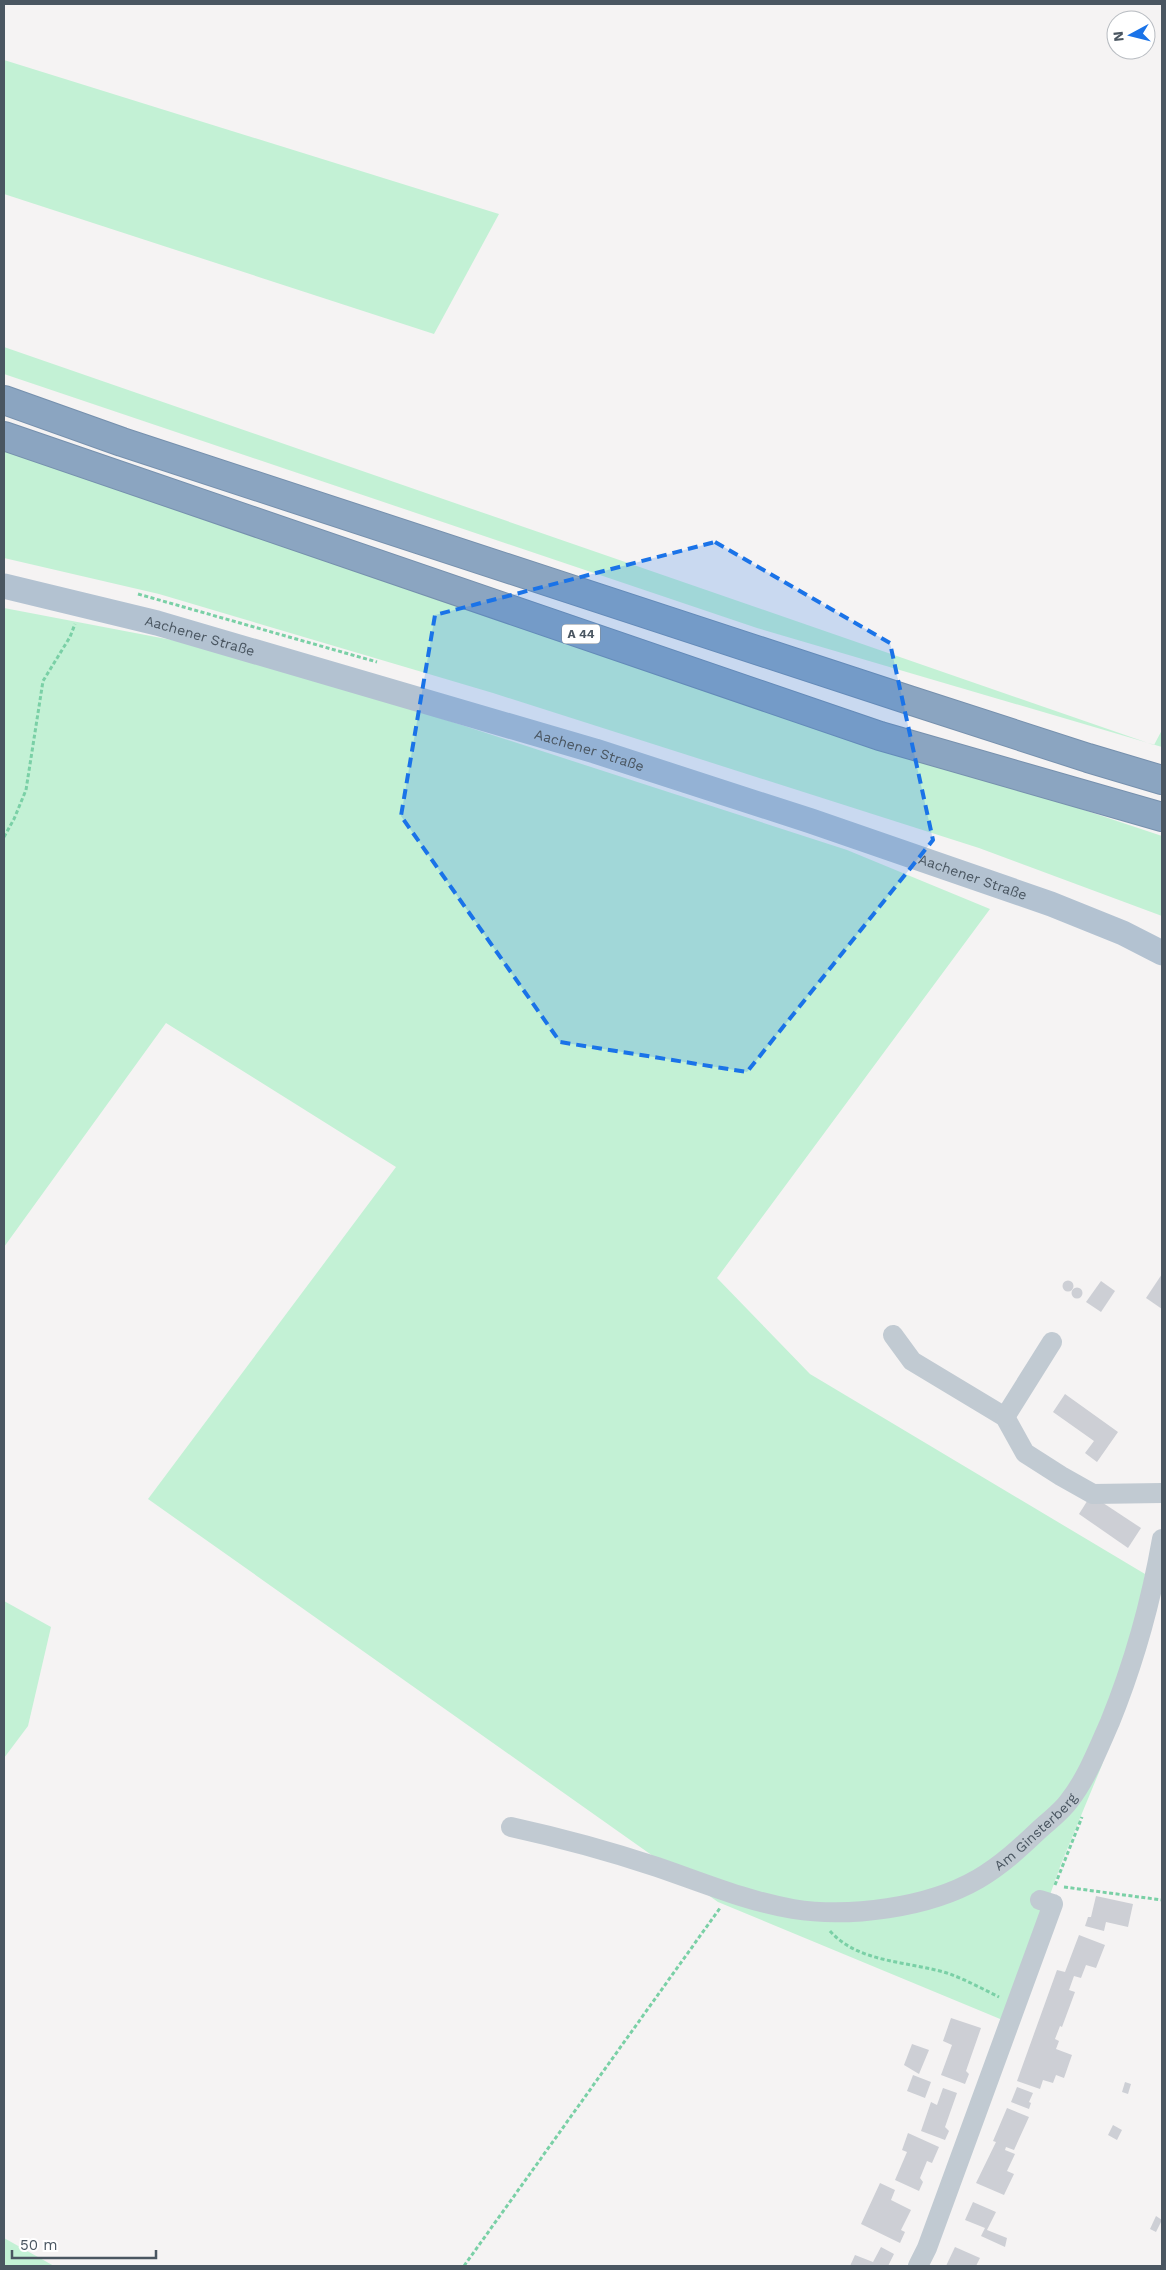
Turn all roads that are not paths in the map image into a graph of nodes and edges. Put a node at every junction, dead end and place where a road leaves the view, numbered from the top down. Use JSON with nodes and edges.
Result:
{"nodes":[{"id":1,"x":4,"y":400,"type":"edge"},
{"id":2,"x":4,"y":436,"type":"edge"},
{"id":3,"x":4,"y":586,"type":"edge"},
{"id":4,"x":1162,"y":780,"type":"edge"},
{"id":5,"x":1162,"y":817,"type":"edge"},
{"id":6,"x":1162,"y":953,"type":"edge"},
{"id":7,"x":893,"y":1335,"type":"dead end"},
{"id":8,"x":1052,"y":1342,"type":"dead end"},
{"id":9,"x":1005,"y":1418,"type":"junction"},
{"id":10,"x":1162,"y":1494,"type":"edge"},
{"id":11,"x":1162,"y":1539,"type":"edge"},
{"id":12,"x":511,"y":1827,"type":"dead end"},
{"id":13,"x":1040,"y":1900,"type":"road end"},
{"id":14,"x":918,"y":2266,"type":"edge"}],
"edges":[{"from":1,"to":4,"type":"highway"},
{"from":2,"to":5,"type":"highway","number":"A 44"},
{"from":3,"to":6,"type":"main road","name":"Aachener Straße"},
{"from":7,"to":9,"type":"street"},
{"from":8,"to":9,"type":"street"},
{"from":9,"to":10,"type":"street"},
{"from":11,"to":12,"type":"street","name":"Am Ginsterberg"},
{"from":13,"to":14,"type":"street"}]}
